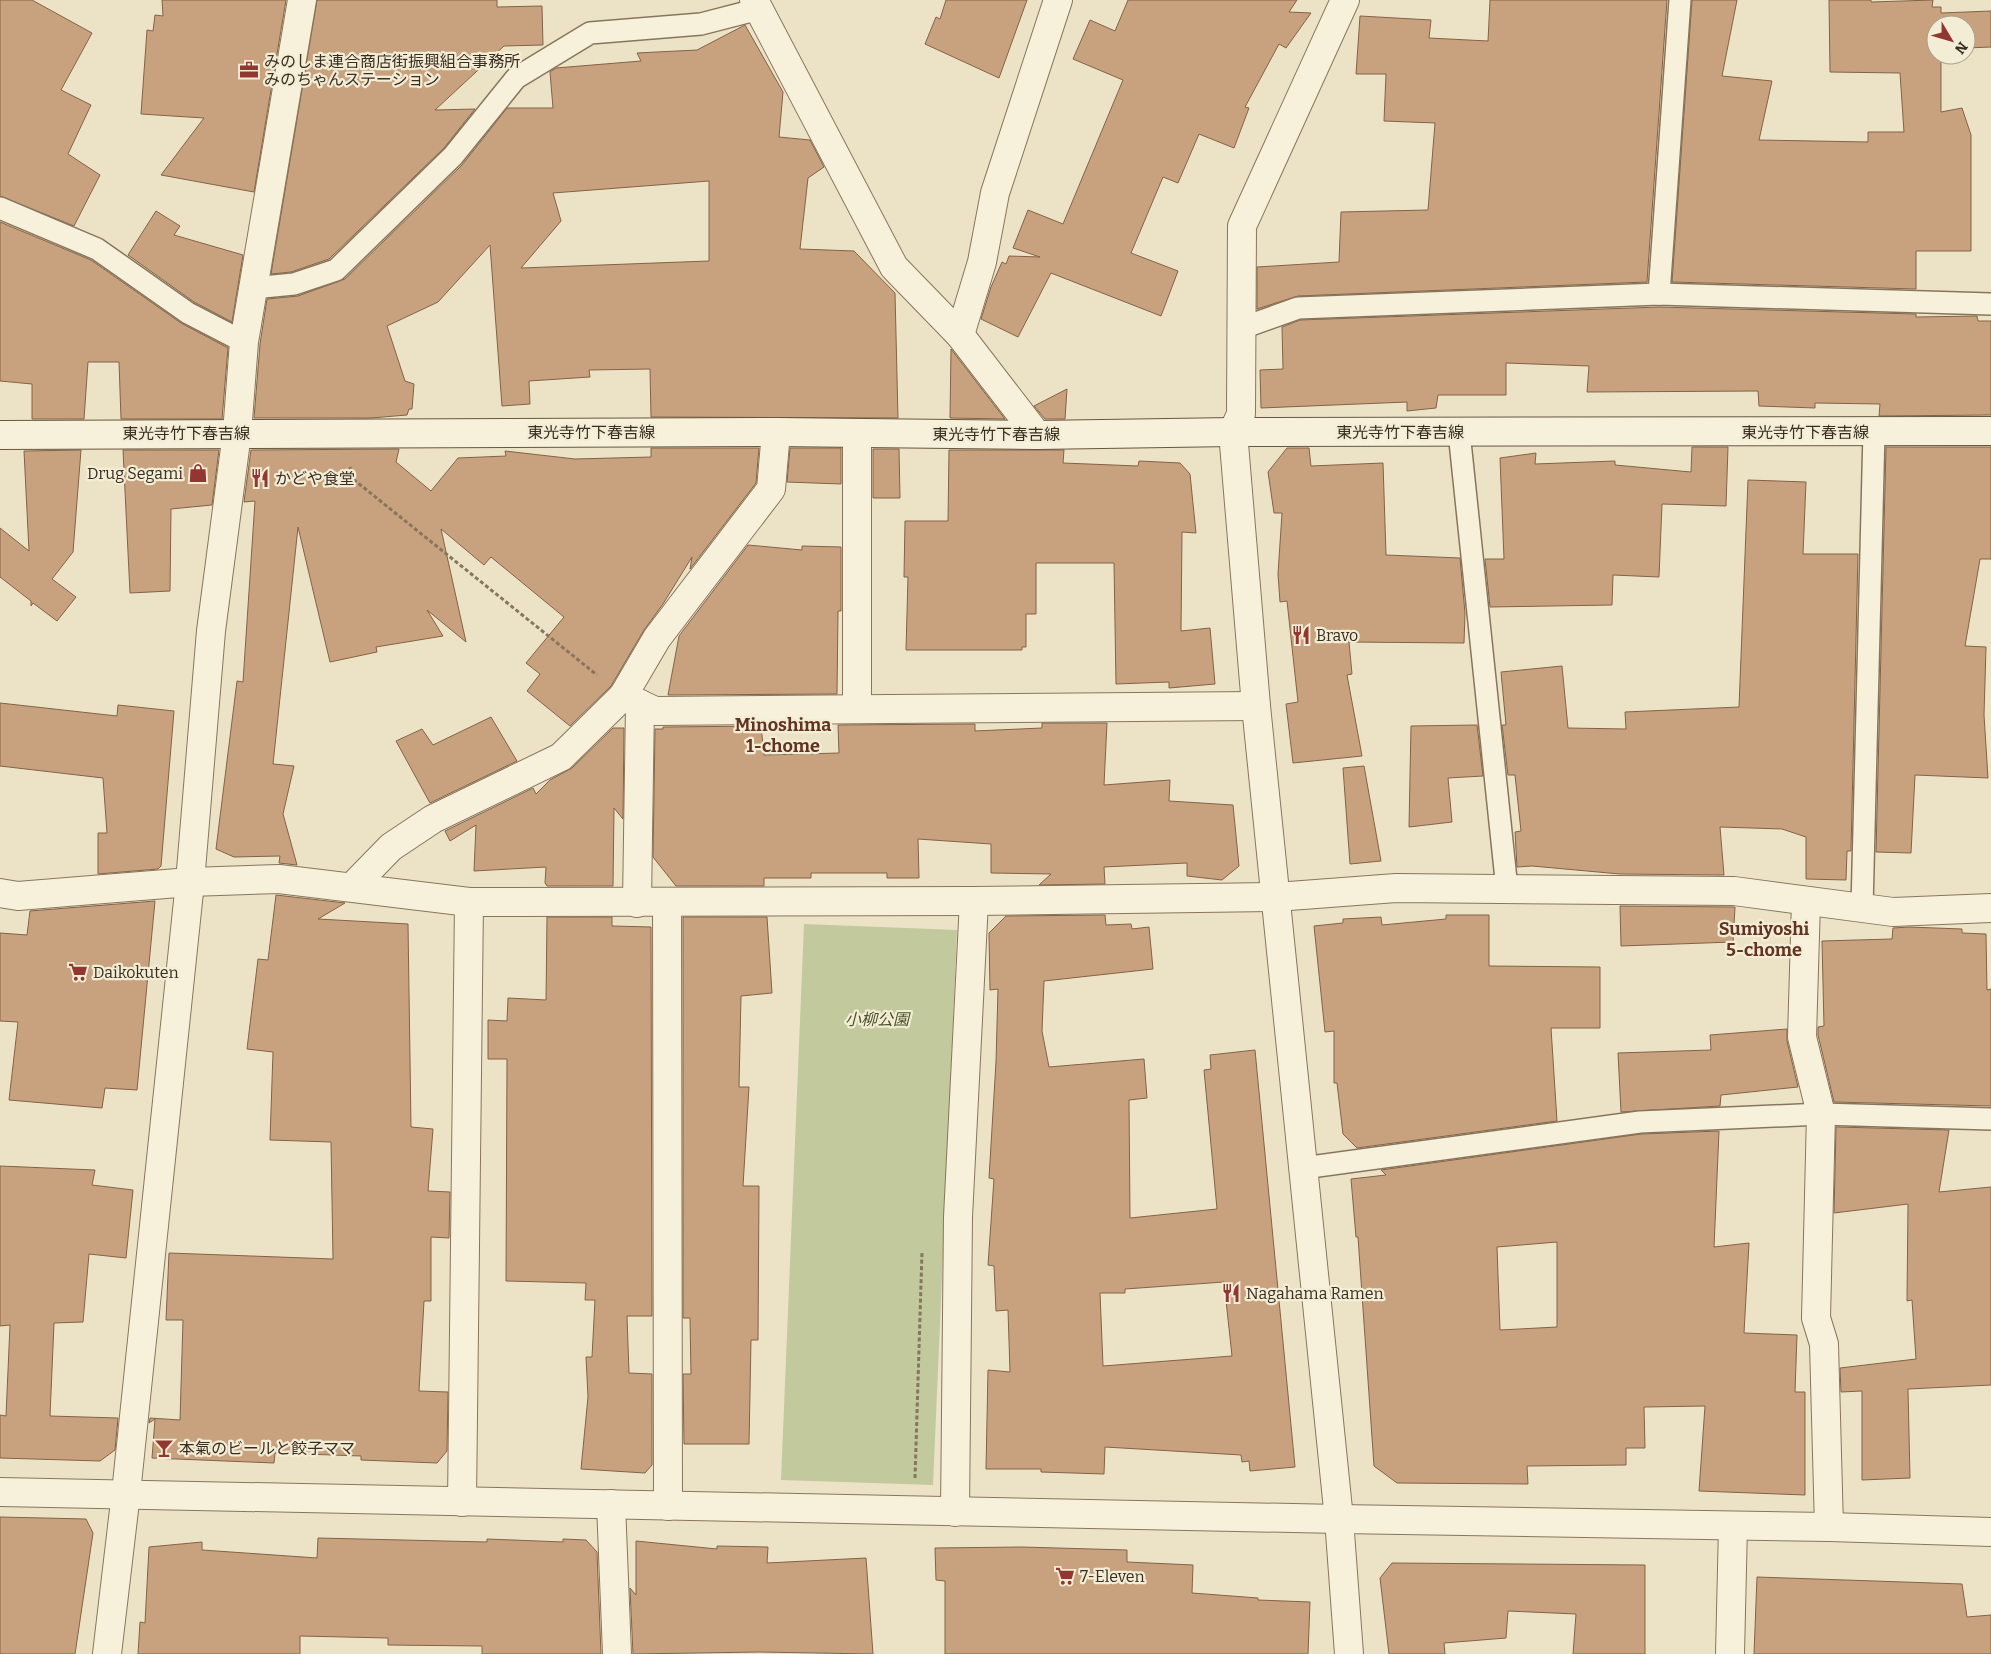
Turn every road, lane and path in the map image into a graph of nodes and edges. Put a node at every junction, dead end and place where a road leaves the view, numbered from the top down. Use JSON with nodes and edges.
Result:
{"nodes":[{"id":1,"x":302,"y":0,"type":"edge"},
{"id":2,"x":1058,"y":0,"type":"edge"},
{"id":3,"x":1345,"y":0,"type":"edge"},
{"id":4,"x":1680,"y":0,"type":"edge"},
{"id":5,"x":762,"y":3,"type":"edge"},
{"id":6,"x":0,"y":208,"type":"edge"},
{"id":7,"x":253,"y":288,"type":"junction"},
{"id":8,"x":1659,"y":294,"type":"junction"},
{"id":9,"x":1991,"y":304,"type":"edge"},
{"id":10,"x":1242,"y":328,"type":"junction"},
{"id":11,"x":960,"y":335,"type":"junction"},
{"id":12,"x":244,"y":342,"type":"junction"},
{"id":13,"x":1991,"y":431,"type":"edge"},
{"id":14,"x":776,"y":432,"type":"junction"},
{"id":15,"x":1233,"y":432,"type":"junction"},
{"id":16,"x":1459,"y":432,"type":"junction"},
{"id":17,"x":1874,"y":432,"type":"junction"},
{"id":18,"x":237,"y":433,"type":"junction"},
{"id":19,"x":342,"y":433,"type":"junction"},
{"id":20,"x":857,"y":433,"type":"junction"},
{"id":21,"x":0,"y":435,"type":"edge"},
{"id":22,"x":1037,"y":435,"type":"junction"},
{"id":23,"x":631,"y":700,"type":"junction"},
{"id":24,"x":1256,"y":706,"type":"junction"},
{"id":25,"x":857,"y":709,"type":"junction"},
{"id":26,"x":190,"y":882,"type":"junction"},
{"id":27,"x":352,"y":887,"type":"junction"},
{"id":28,"x":1507,"y":889,"type":"junction"},
{"id":29,"x":0,"y":893,"type":"edge"},
{"id":30,"x":1276,"y":897,"type":"junction"},
{"id":31,"x":469,"y":902,"type":"junction"},
{"id":32,"x":667,"y":902,"type":"junction"},
{"id":33,"x":974,"y":902,"type":"junction"},
{"id":34,"x":1806,"y":902,"type":"junction"},
{"id":35,"x":636,"y":903,"type":"junction"},
{"id":36,"x":1862,"y":908,"type":"junction"},
{"id":37,"x":1991,"y":908,"type":"edge"},
{"id":38,"x":1821,"y":1114,"type":"junction"},
{"id":39,"x":1991,"y":1119,"type":"edge"},
{"id":40,"x":1303,"y":1168,"type":"junction"},
{"id":41,"x":922,"y":1243,"type":"dead end"},
{"id":42,"x":0,"y":1492,"type":"edge"},
{"id":43,"x":126,"y":1493,"type":"junction"},
{"id":44,"x":462,"y":1502,"type":"junction"},
{"id":45,"x":611,"y":1504,"type":"junction"},
{"id":46,"x":668,"y":1506,"type":"junction"},
{"id":47,"x":912,"y":1511,"type":"junction"},
{"id":48,"x":955,"y":1512,"type":"junction"},
{"id":49,"x":1339,"y":1520,"type":"junction"},
{"id":50,"x":1733,"y":1526,"type":"junction"},
{"id":51,"x":1829,"y":1527,"type":"junction"},
{"id":52,"x":1991,"y":1532,"type":"edge"},
{"id":53,"x":107,"y":1654,"type":"edge"},
{"id":54,"x":617,"y":1654,"type":"edge"},
{"id":55,"x":1349,"y":1654,"type":"edge"},
{"id":56,"x":1730,"y":1654,"type":"edge"}],
"edges":[{"from":1,"to":7,"type":"street"},
{"from":2,"to":11,"type":"street"},
{"from":3,"to":10,"type":"street"},
{"from":4,"to":8,"type":"lane"},
{"from":5,"to":7,"type":"lane"},
{"from":5,"to":11,"type":"street"},
{"from":6,"to":12,"type":"lane"},
{"from":7,"to":12,"type":"street"},
{"from":8,"to":9,"type":"lane"},
{"from":8,"to":10,"type":"lane"},
{"from":10,"to":15,"type":"street"},
{"from":11,"to":22,"type":"street"},
{"from":12,"to":18,"type":"street"},
{"from":13,"to":17,"type":"street","name":"東光寺竹下春吉線"},
{"from":14,"to":19,"type":"street","name":"東光寺竹下春吉線"},
{"from":14,"to":20,"type":"street","name":"東光寺竹下春吉線"},
{"from":14,"to":23,"type":"street"},
{"from":15,"to":16,"type":"street","name":"東光寺竹下春吉線"},
{"from":15,"to":22,"type":"street","name":"東光寺竹下春吉線"},
{"from":15,"to":24,"type":"street"},
{"from":16,"to":17,"type":"street","name":"東光寺竹下春吉線"},
{"from":16,"to":28,"type":"lane"},
{"from":17,"to":36,"type":"lane"},
{"from":18,"to":19,"type":"street","name":"東光寺竹下春吉線"},
{"from":18,"to":21,"type":"street","name":"東光寺竹下春吉線"},
{"from":18,"to":26,"type":"street"},
{"from":19,"to":23,"type":"path"},
{"from":20,"to":22,"type":"street","name":"東光寺竹下春吉線"},
{"from":20,"to":25,"type":"street"},
{"from":23,"to":25,"type":"street"},
{"from":23,"to":27,"type":"street"},
{"from":23,"to":35,"type":"street"},
{"from":24,"to":25,"type":"street"},
{"from":24,"to":30,"type":"street"},
{"from":26,"to":27,"type":"street"},
{"from":26,"to":29,"type":"street"},
{"from":26,"to":43,"type":"street"},
{"from":27,"to":31,"type":"street"},
{"from":28,"to":30,"type":"street"},
{"from":28,"to":34,"type":"street"},
{"from":30,"to":33,"type":"street"},
{"from":30,"to":40,"type":"street"},
{"from":31,"to":35,"type":"street"},
{"from":31,"to":44,"type":"street"},
{"from":32,"to":33,"type":"street"},
{"from":32,"to":35,"type":"street"},
{"from":32,"to":46,"type":"street"},
{"from":33,"to":48,"type":"street"},
{"from":34,"to":36,"type":"street"},
{"from":34,"to":38,"type":"street"},
{"from":36,"to":37,"type":"street"},
{"from":38,"to":39,"type":"lane"},
{"from":38,"to":40,"type":"lane"},
{"from":38,"to":51,"type":"street"},
{"from":40,"to":49,"type":"street"},
{"from":41,"to":47,"type":"path"},
{"from":42,"to":43,"type":"street"},
{"from":43,"to":44,"type":"street"},
{"from":43,"to":53,"type":"street"},
{"from":44,"to":45,"type":"street"},
{"from":45,"to":46,"type":"street"},
{"from":45,"to":54,"type":"street"},
{"from":46,"to":47,"type":"street"},
{"from":47,"to":48,"type":"street"},
{"from":48,"to":49,"type":"street"},
{"from":49,"to":50,"type":"street"},
{"from":49,"to":55,"type":"street"},
{"from":50,"to":51,"type":"street"},
{"from":50,"to":56,"type":"street"},
{"from":51,"to":52,"type":"street"}]}
